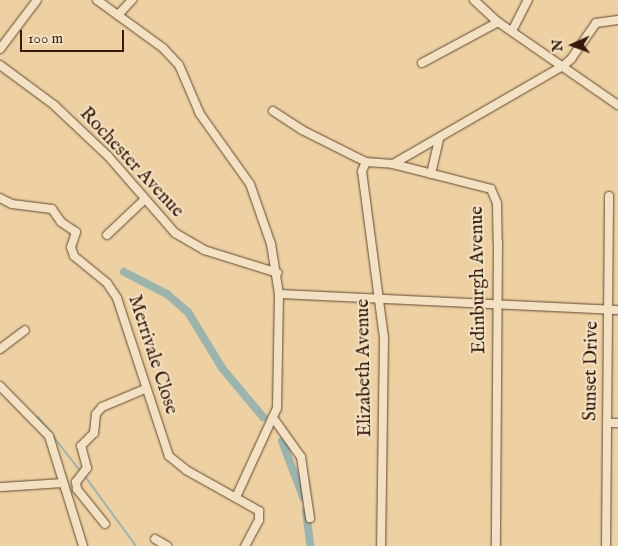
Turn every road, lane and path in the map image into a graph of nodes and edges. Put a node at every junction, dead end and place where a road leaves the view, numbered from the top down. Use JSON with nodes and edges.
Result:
{"nodes":[{"id":1,"x":37,"y":0,"type":"edge"},
{"id":2,"x":97,"y":0,"type":"edge"},
{"id":3,"x":132,"y":0,"type":"edge"},
{"id":4,"x":474,"y":0,"type":"edge"},
{"id":5,"x":528,"y":0,"type":"edge"},
{"id":6,"x":118,"y":14,"type":"junction"},
{"id":7,"x":618,"y":20,"type":"edge"},
{"id":8,"x":498,"y":22,"type":"junction"},
{"id":9,"x":512,"y":31,"type":"junction"},
{"id":10,"x":0,"y":49,"type":"edge"},
{"id":11,"x":422,"y":63,"type":"dead end"},
{"id":12,"x":0,"y":65,"type":"edge"},
{"id":13,"x":563,"y":66,"type":"junction"},
{"id":14,"x":618,"y":105,"type":"edge"},
{"id":15,"x":273,"y":111,"type":"dead end"},
{"id":16,"x":439,"y":138,"type":"junction"},
{"id":17,"x":366,"y":162,"type":"junction"},
{"id":18,"x":394,"y":164,"type":"junction"},
{"id":19,"x":431,"y":174,"type":"junction"},
{"id":20,"x":608,"y":196,"type":"dead end"},
{"id":21,"x":0,"y":198,"type":"edge"},
{"id":22,"x":144,"y":200,"type":"junction"},
{"id":23,"x":107,"y":235,"type":"dead end"},
{"id":24,"x":278,"y":272,"type":"junction"},
{"id":25,"x":279,"y":294,"type":"junction"},
{"id":26,"x":382,"y":301,"type":"junction"},
{"id":27,"x":498,"y":305,"type":"junction"},
{"id":28,"x":609,"y":309,"type":"junction"},
{"id":29,"x":618,"y":310,"type":"edge"},
{"id":30,"x":25,"y":330,"type":"dead end"},
{"id":31,"x":0,"y":349,"type":"edge"},
{"id":32,"x":0,"y":386,"type":"edge"},
{"id":33,"x":145,"y":389,"type":"junction"},
{"id":34,"x":274,"y":419,"type":"junction"},
{"id":35,"x":607,"y":423,"type":"junction"},
{"id":36,"x":618,"y":423,"type":"edge"},
{"id":37,"x":63,"y":483,"type":"junction"},
{"id":38,"x":2,"y":487,"type":"dead end"},
{"id":39,"x":81,"y":494,"type":"junction"},
{"id":40,"x":67,"y":495,"type":"junction"},
{"id":41,"x":236,"y":497,"type":"junction"},
{"id":42,"x":310,"y":518,"type":"dead end"},
{"id":43,"x":105,"y":524,"type":"dead end"},
{"id":44,"x":155,"y":539,"type":"dead end"},
{"id":45,"x":83,"y":546,"type":"edge"},
{"id":46,"x":168,"y":546,"type":"edge"},
{"id":47,"x":245,"y":546,"type":"edge"},
{"id":48,"x":381,"y":546,"type":"edge"},
{"id":49,"x":496,"y":546,"type":"edge"},
{"id":50,"x":606,"y":546,"type":"edge"}],
"edges":[{"from":1,"to":10,"type":"street"},
{"from":2,"to":6,"type":"street"},
{"from":3,"to":6,"type":"street"},
{"from":4,"to":8,"type":"street"},
{"from":5,"to":9,"type":"street"},
{"from":6,"to":24,"type":"street"},
{"from":7,"to":13,"type":"street"},
{"from":8,"to":9,"type":"street"},
{"from":8,"to":11,"type":"street"},
{"from":9,"to":13,"type":"street"},
{"from":12,"to":22,"type":"street","name":"Rochester Avenue"},
{"from":13,"to":14,"type":"street"},
{"from":13,"to":16,"type":"street"},
{"from":15,"to":17,"type":"street","name":"Edinburgh Avenue"},
{"from":16,"to":18,"type":"street"},
{"from":16,"to":19,"type":"street"},
{"from":17,"to":18,"type":"street","name":"Edinburgh Avenue"},
{"from":17,"to":26,"type":"street","name":"Elizabeth Avenue"},
{"from":18,"to":19,"type":"street","name":"Edinburgh Avenue"},
{"from":19,"to":27,"type":"street","name":"Edinburgh Avenue"},
{"from":20,"to":28,"type":"street","name":"Sunset Drive"},
{"from":21,"to":33,"type":"street","name":"Merrivale Close"},
{"from":22,"to":23,"type":"street"},
{"from":22,"to":24,"type":"street","name":"Rochester Avenue"},
{"from":24,"to":25,"type":"street"},
{"from":25,"to":26,"type":"street"},
{"from":25,"to":34,"type":"street"},
{"from":26,"to":27,"type":"street"},
{"from":26,"to":48,"type":"street","name":"Elizabeth Avenue"},
{"from":27,"to":28,"type":"street"},
{"from":27,"to":49,"type":"street","name":"Edinburgh Avenue"},
{"from":28,"to":29,"type":"street"},
{"from":28,"to":35,"type":"street","name":"Sunset Drive"},
{"from":30,"to":31,"type":"street"},
{"from":32,"to":37,"type":"street"},
{"from":33,"to":39,"type":"street"},
{"from":33,"to":41,"type":"street","name":"Merrivale Close"},
{"from":34,"to":41,"type":"street"},
{"from":34,"to":42,"type":"street"},
{"from":35,"to":36,"type":"street"},
{"from":35,"to":50,"type":"street","name":"Sunset Drive"},
{"from":37,"to":38,"type":"street"},
{"from":37,"to":40,"type":"street"},
{"from":39,"to":40,"type":"street"},
{"from":39,"to":43,"type":"street"},
{"from":40,"to":45,"type":"street"},
{"from":41,"to":47,"type":"street","name":"Merrivale Close"},
{"from":44,"to":46,"type":"street"}]}
